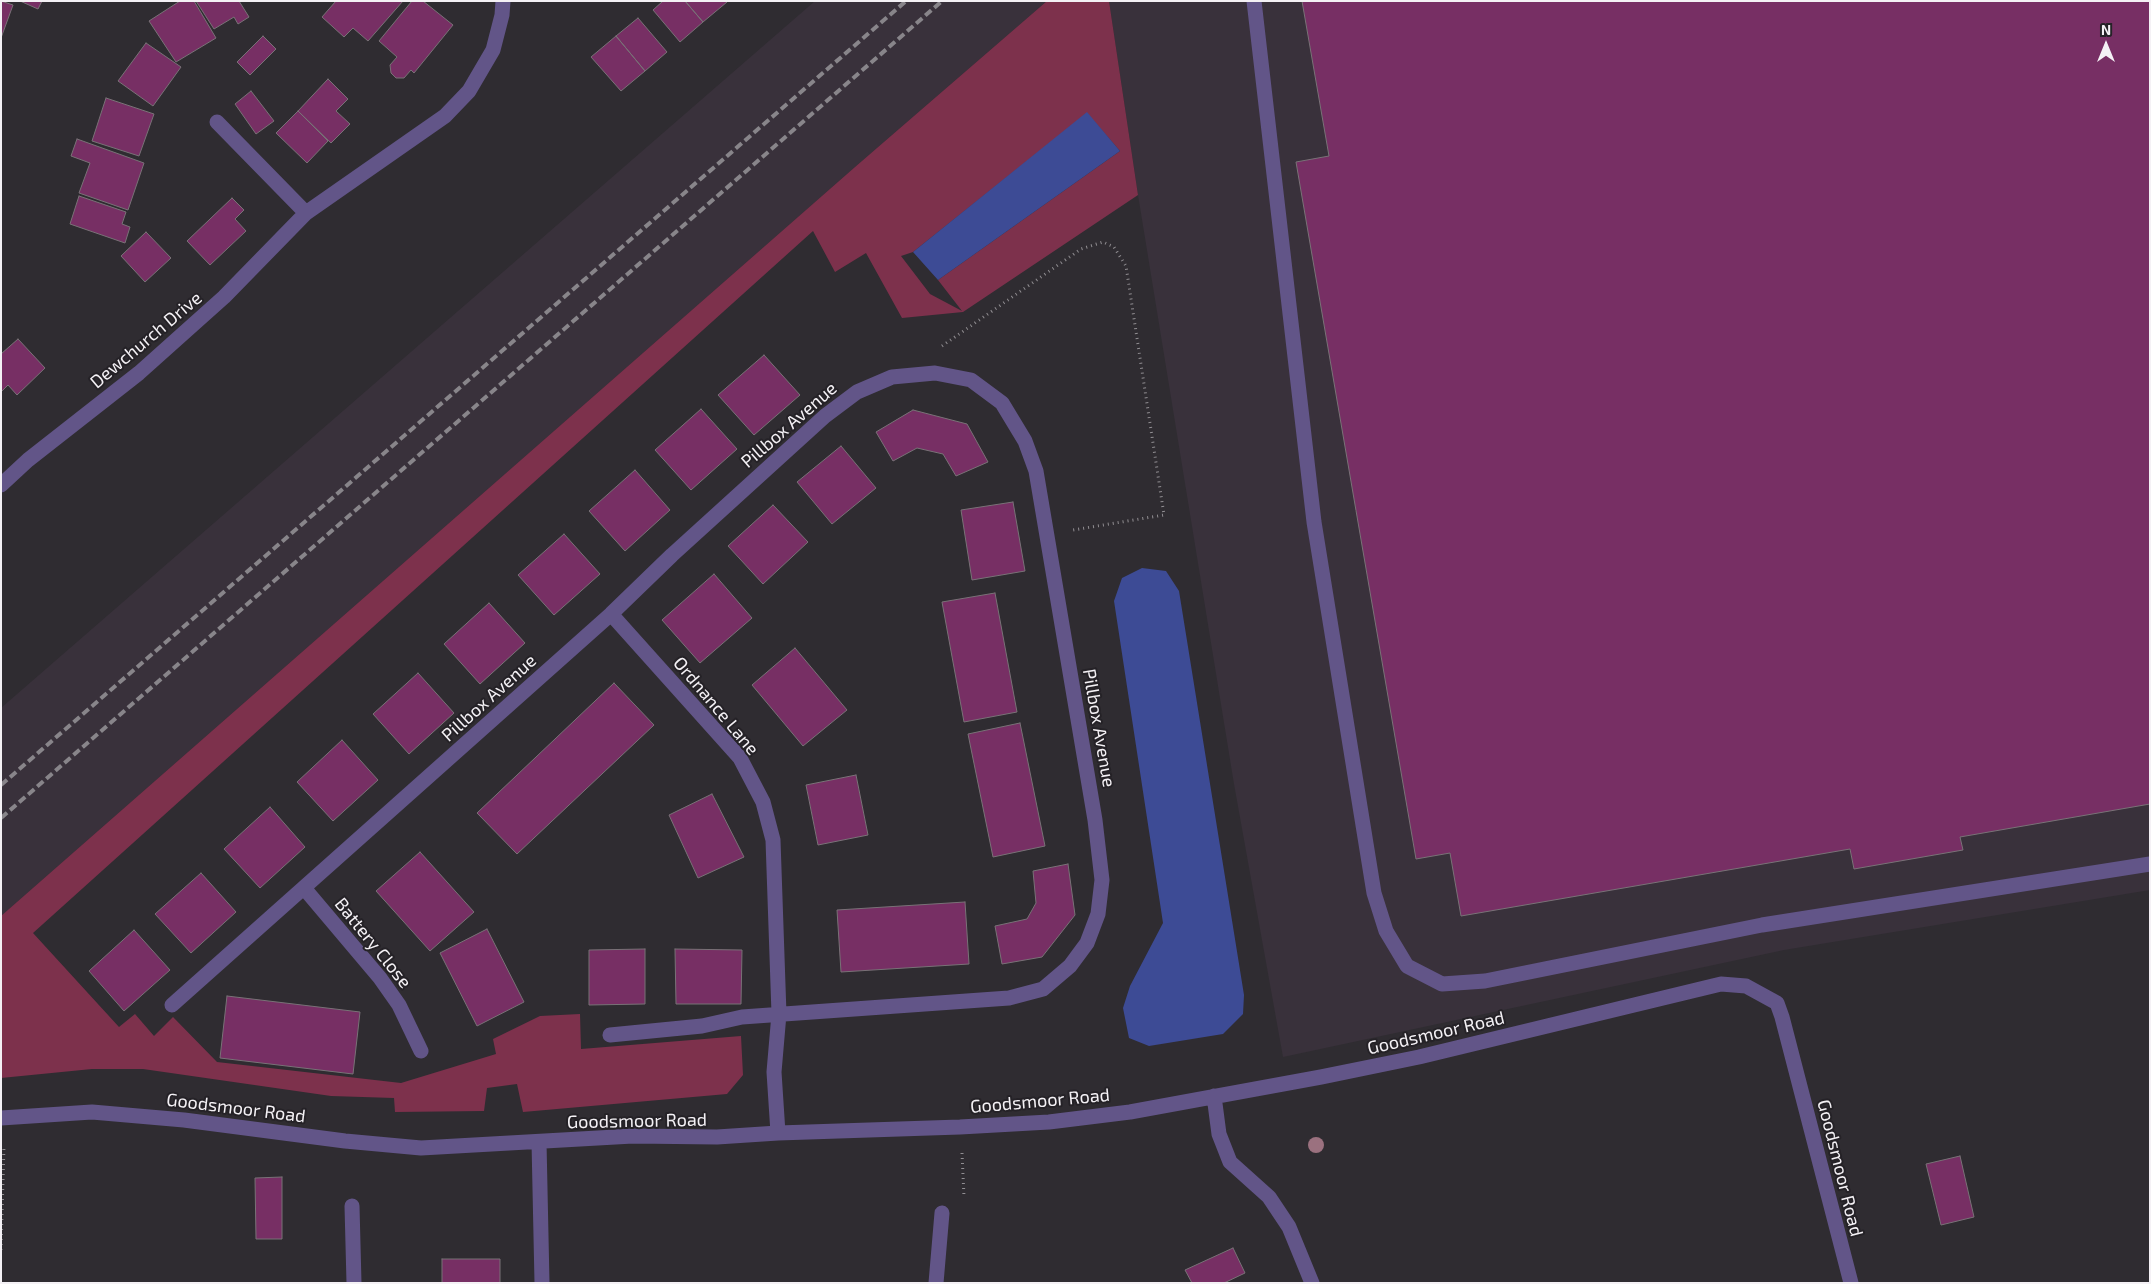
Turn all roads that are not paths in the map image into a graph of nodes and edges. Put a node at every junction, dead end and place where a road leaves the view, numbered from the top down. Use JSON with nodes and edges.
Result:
{"nodes":[{"id":1,"x":503,"y":1,"type":"edge"},
{"id":2,"x":1254,"y":1,"type":"edge"},
{"id":3,"x":218,"y":122,"type":"dead end"},
{"id":4,"x":306,"y":213,"type":"junction"},
{"id":5,"x":1,"y":485,"type":"edge"},
{"id":6,"x":611,"y":614,"type":"junction"},
{"id":7,"x":2150,"y":864,"type":"edge"},
{"id":8,"x":304,"y":888,"type":"junction"},
{"id":9,"x":172,"y":1005,"type":"dead end"},
{"id":10,"x":779,"y":1014,"type":"junction"},
{"id":11,"x":610,"y":1035,"type":"dead end"},
{"id":12,"x":421,"y":1052,"type":"dead end"},
{"id":13,"x":1214,"y":1096,"type":"junction"},
{"id":14,"x":3,"y":1118,"type":"edge"},
{"id":15,"x":778,"y":1133,"type":"junction"},
{"id":16,"x":539,"y":1142,"type":"junction"},
{"id":17,"x":352,"y":1206,"type":"dead end"},
{"id":18,"x":942,"y":1213,"type":"road end"},
{"id":19,"x":354,"y":1283,"type":"edge"},
{"id":20,"x":542,"y":1283,"type":"edge"},
{"id":21,"x":936,"y":1283,"type":"edge"},
{"id":22,"x":1312,"y":1283,"type":"edge"},
{"id":23,"x":1850,"y":1283,"type":"edge"}],
"edges":[{"from":1,"to":4,"type":"street","name":"Dewchurch Drive"},
{"from":2,"to":7,"type":"street"},
{"from":3,"to":4,"type":"street"},
{"from":4,"to":5,"type":"street","name":"Dewchurch Drive"},
{"from":6,"to":8,"type":"street","name":"Pillbox Avenue"},
{"from":6,"to":10,"type":"street","name":"Ordnance Lane"},
{"from":6,"to":10,"type":"street","name":"Pillbox Avenue"},
{"from":8,"to":9,"type":"street","name":"Pillbox Avenue"},
{"from":8,"to":12,"type":"street","name":"Battery Close"},
{"from":10,"to":11,"type":"street"},
{"from":10,"to":15,"type":"street","name":"Ordnance Lane"},
{"from":13,"to":15,"type":"street","name":"Goodsmoor Road"},
{"from":13,"to":22,"type":"street"},
{"from":13,"to":23,"type":"street","name":"Goodsmoor Road"},
{"from":14,"to":16,"type":"street","name":"Goodsmoor Road"},
{"from":15,"to":16,"type":"street","name":"Goodsmoor Road"},
{"from":16,"to":20,"type":"street"},
{"from":17,"to":19,"type":"street"},
{"from":18,"to":21,"type":"street"}]}
